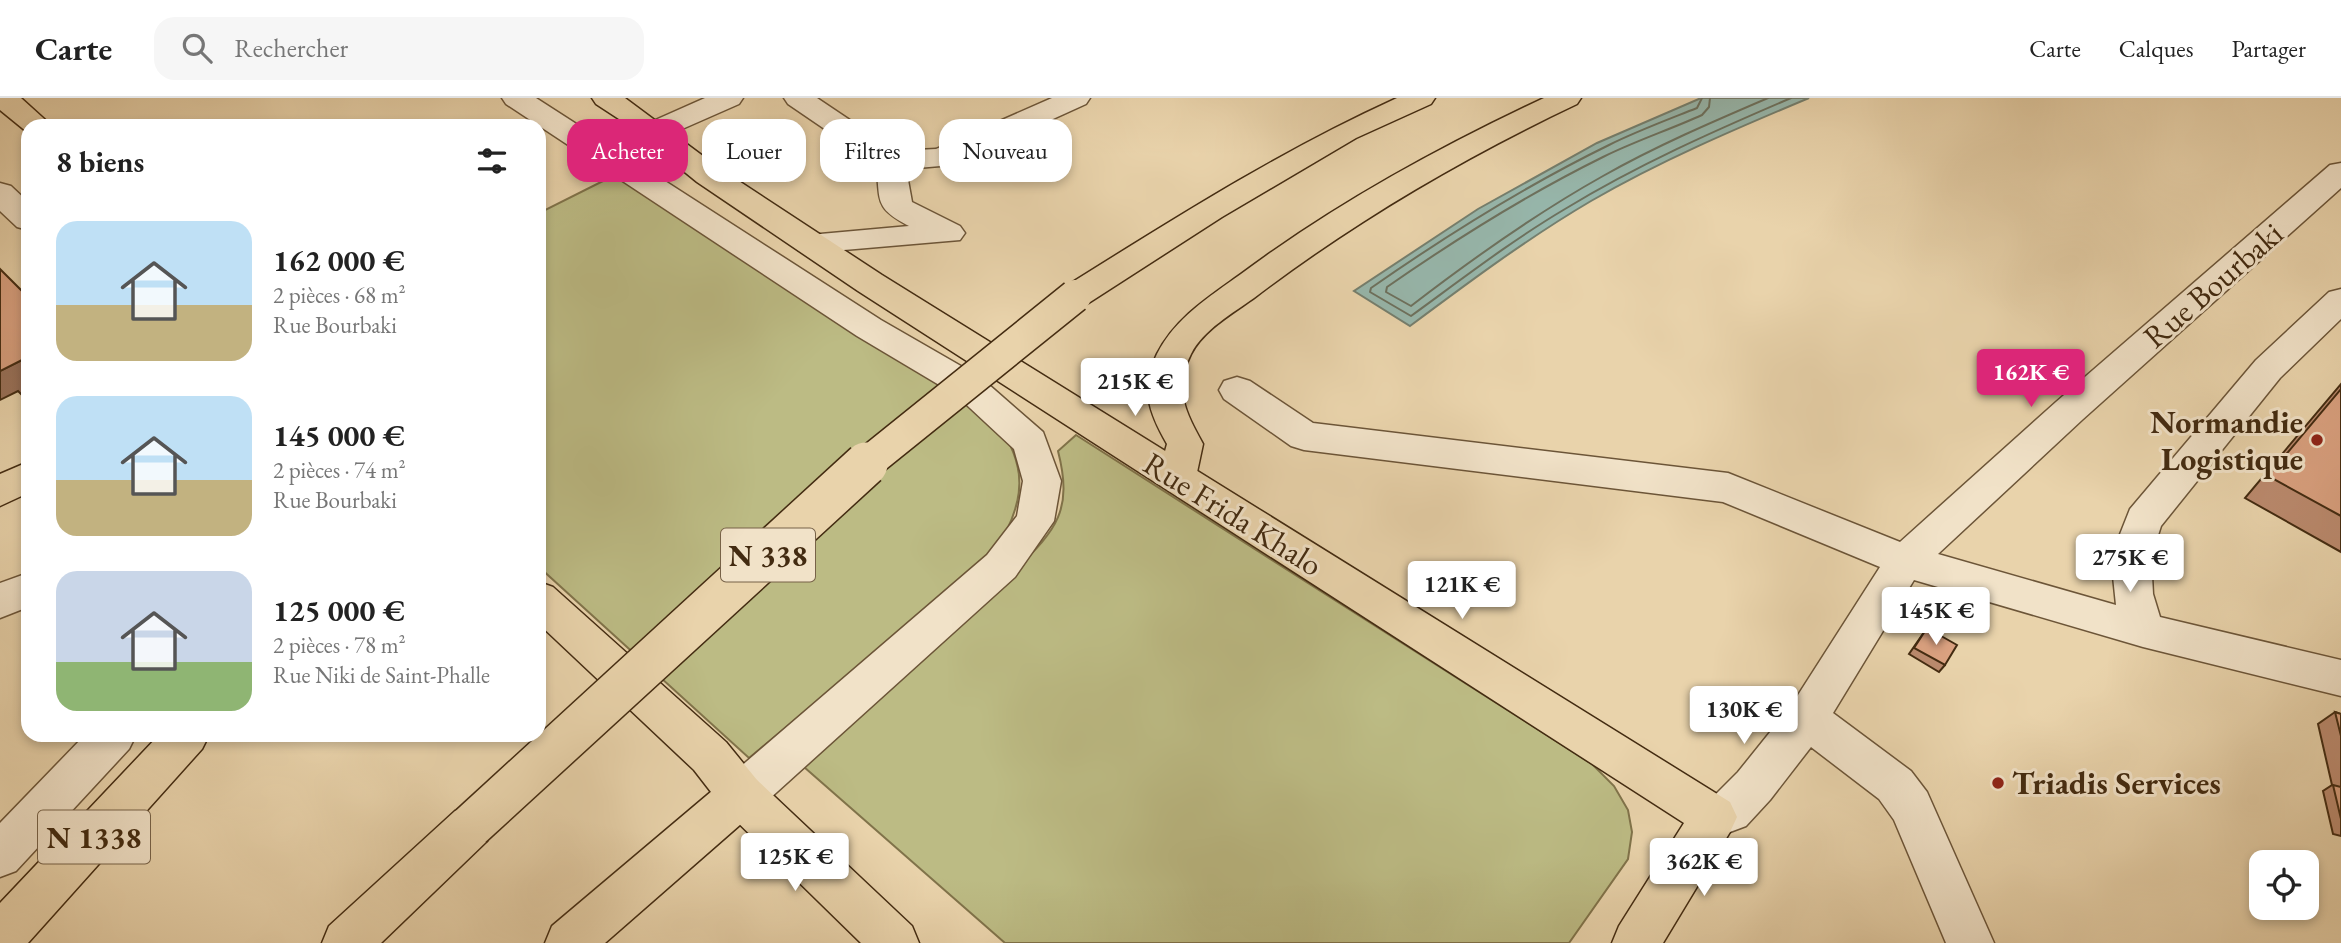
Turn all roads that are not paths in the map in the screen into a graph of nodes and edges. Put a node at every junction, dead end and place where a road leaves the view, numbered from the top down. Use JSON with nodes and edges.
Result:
{"nodes":[{"id":1,"x":3,"y":98,"type":"edge"},
{"id":2,"x":516,"y":98,"type":"edge"},
{"id":3,"x":606,"y":98,"type":"edge"},
{"id":4,"x":729,"y":98,"type":"edge"},
{"id":5,"x":798,"y":98,"type":"edge"},
{"id":6,"x":1076,"y":98,"type":"edge"},
{"id":7,"x":1422,"y":98,"type":"edge"},
{"id":8,"x":1567,"y":98,"type":"edge"},
{"id":9,"x":28,"y":119,"type":"edge"},
{"id":10,"x":637,"y":119,"type":"edge"},
{"id":11,"x":681,"y":119,"type":"edge"},
{"id":12,"x":829,"y":119,"type":"edge"},
{"id":13,"x":688,"y":159,"type":"edge"},
{"id":14,"x":925,"y":159,"type":"edge"},
{"id":15,"x":2341,"y":172,"type":"edge"},
{"id":16,"x":893,"y":182,"type":"edge"},
{"id":17,"x":0,"y":193,"type":"edge"},
{"id":18,"x":12,"y":223,"type":"edge"},
{"id":19,"x":809,"y":243,"type":"junction"},
{"id":20,"x":2341,"y":300,"type":"edge"},
{"id":21,"x":1237,"y":390,"type":"dead end"},
{"id":22,"x":1177,"y":477,"type":"junction"},
{"id":23,"x":21,"y":480,"type":"edge"},
{"id":24,"x":0,"y":491,"type":"edge"},
{"id":25,"x":1905,"y":561,"type":"junction"},
{"id":26,"x":21,"y":592,"type":"edge"},
{"id":27,"x":0,"y":601,"type":"edge"},
{"id":28,"x":546,"y":605,"type":"edge"},
{"id":29,"x":2143,"y":629,"type":"junction"},
{"id":30,"x":2341,"y":678,"type":"edge"},
{"id":31,"x":1806,"y":719,"type":"junction"},
{"id":32,"x":107,"y":742,"type":"edge"},
{"id":33,"x":181,"y":742,"type":"edge"},
{"id":34,"x":741,"y":795,"type":"junction"},
{"id":35,"x":1714,"y":817,"type":"junction"},
{"id":36,"x":0,"y":855,"type":"edge"},
{"id":37,"x":0,"y":939,"type":"edge"},
{"id":38,"x":346,"y":943,"type":"edge"},
{"id":39,"x":569,"y":943,"type":"edge"},
{"id":40,"x":895,"y":943,"type":"edge"},
{"id":41,"x":1636,"y":943,"type":"edge"},
{"id":42,"x":1970,"y":943,"type":"edge"}],
"edges":[{"from":1,"to":9,"type":"main road"},
{"from":2,"to":34,"type":"street"},
{"from":3,"to":10,"type":"main road","name":"Rue Frida Khalo"},
{"from":4,"to":11,"type":"street"},
{"from":5,"to":12,"type":"street"},
{"from":6,"to":14,"type":"street"},
{"from":7,"to":38,"type":"main road","number":"N 338","bridge":true},
{"from":8,"to":22,"type":"main road"},
{"from":13,"to":19,"type":"main road","name":"Rue Frida Khalo"},
{"from":15,"to":25,"type":"street","name":"Rue Bourbaki"},
{"from":16,"to":19,"type":"street"},
{"from":17,"to":18,"type":"street"},
{"from":19,"to":22,"type":"main road","name":"Rue Frida Khalo"},
{"from":20,"to":29,"type":"street"},
{"from":21,"to":25,"type":"street"},
{"from":22,"to":35,"type":"main road","name":"Rue Frida Khalo"},
{"from":23,"to":24,"type":"main road"},
{"from":25,"to":29,"type":"street"},
{"from":25,"to":31,"type":"street","name":"Rue Bourbaki"},
{"from":26,"to":27,"type":"street"},
{"from":28,"to":34,"type":"main road"},
{"from":29,"to":30,"type":"street"},
{"from":31,"to":35,"type":"street","name":"Rue Bourbaki"},
{"from":31,"to":42,"type":"street"},
{"from":32,"to":36,"type":"street"},
{"from":33,"to":37,"type":"main road","number":"N 1338"},
{"from":34,"to":39,"type":"main road"},
{"from":34,"to":40,"type":"main road"},
{"from":35,"to":41,"type":"main road","name":"Rue Bourbaki"}]}
